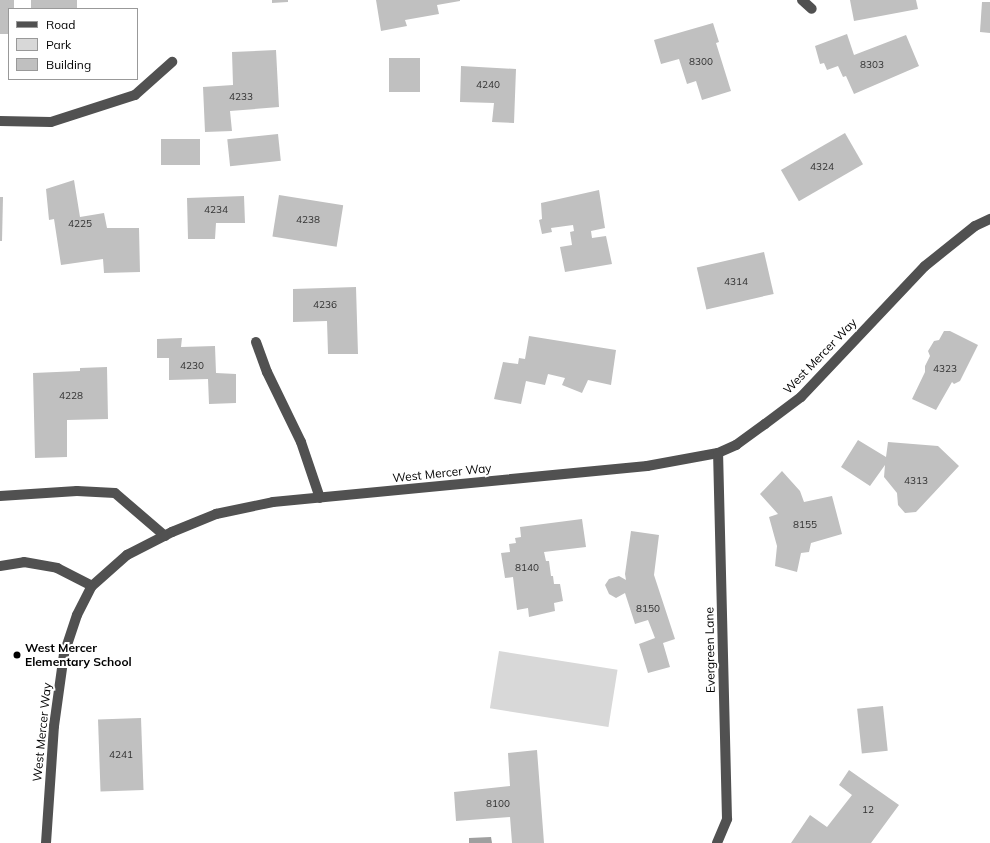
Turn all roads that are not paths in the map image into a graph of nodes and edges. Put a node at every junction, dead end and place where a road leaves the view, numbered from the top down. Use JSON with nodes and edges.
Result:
{"nodes":[{"id":1,"x":802,"y":0,"type":"edge"},
{"id":2,"x":812,"y":9,"type":"dead end"},
{"id":3,"x":172,"y":62,"type":"dead end"},
{"id":4,"x":0,"y":121,"type":"edge"},
{"id":5,"x":990,"y":219,"type":"edge"},
{"id":6,"x":256,"y":342,"type":"dead end"},
{"id":7,"x":718,"y":454,"type":"junction"},
{"id":8,"x":0,"y":496,"type":"edge"},
{"id":9,"x":320,"y":498,"type":"junction"},
{"id":10,"x":165,"y":536,"type":"junction"},
{"id":11,"x":0,"y":566,"type":"edge"},
{"id":12,"x":92,"y":586,"type":"junction"},
{"id":13,"x":46,"y":843,"type":"edge"},
{"id":14,"x":717,"y":843,"type":"edge"}],
"edges":[{"from":1,"to":2,"type":"street"},
{"from":3,"to":4,"type":"street"},
{"from":5,"to":7,"type":"street","name":"West Mercer Way"},
{"from":6,"to":9,"type":"street"},
{"from":7,"to":9,"type":"street","name":"West Mercer Way"},
{"from":7,"to":14,"type":"street","name":"Evergreen Lane"},
{"from":8,"to":10,"type":"street"},
{"from":9,"to":10,"type":"street","name":"West Mercer Way"},
{"from":10,"to":12,"type":"street","name":"West Mercer Way"},
{"from":11,"to":12,"type":"street"},
{"from":12,"to":13,"type":"street","name":"West Mercer Way"}]}
